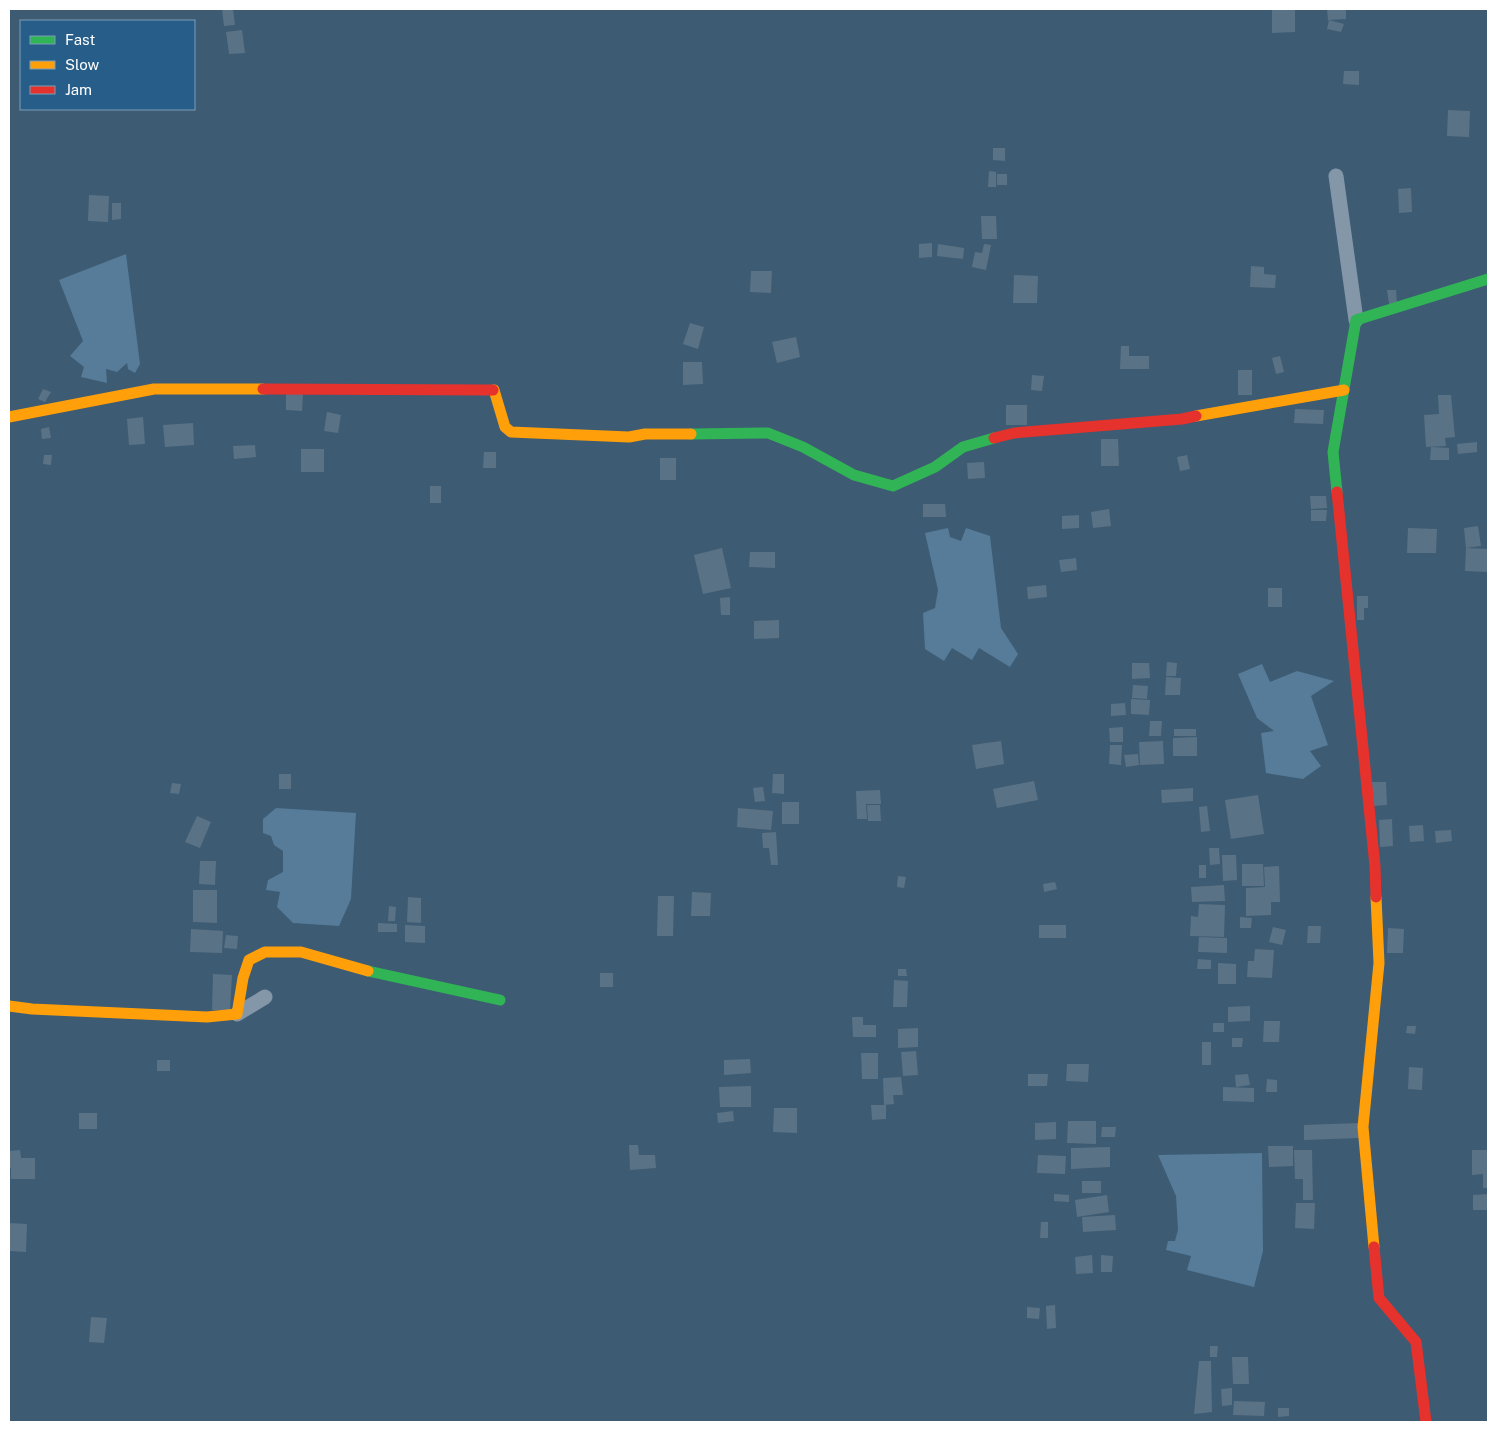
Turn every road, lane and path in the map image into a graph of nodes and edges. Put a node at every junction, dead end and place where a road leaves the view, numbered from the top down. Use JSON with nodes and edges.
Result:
{"nodes":[{"id":1,"x":1336,"y":176,"type":"dead end"},
{"id":2,"x":1488,"y":279,"type":"edge"},
{"id":3,"x":1356,"y":320,"type":"junction"},
{"id":4,"x":1344,"y":390,"type":"junction"},
{"id":5,"x":9,"y":417,"type":"edge"},
{"id":6,"x":265,"y":997,"type":"dead end"},
{"id":7,"x":500,"y":1000,"type":"dead end"},
{"id":8,"x":9,"y":1006,"type":"edge"},
{"id":9,"x":237,"y":1014,"type":"junction"},
{"id":10,"x":1426,"y":1422,"type":"edge"}],
"edges":[{"from":1,"to":3,"type":"street"},
{"from":2,"to":3,"type":"street"},
{"from":3,"to":4,"type":"street"},
{"from":4,"to":5,"type":"street"},
{"from":4,"to":10,"type":"street"},
{"from":6,"to":9,"type":"street"},
{"from":7,"to":9,"type":"street"},
{"from":8,"to":9,"type":"street"}]}
